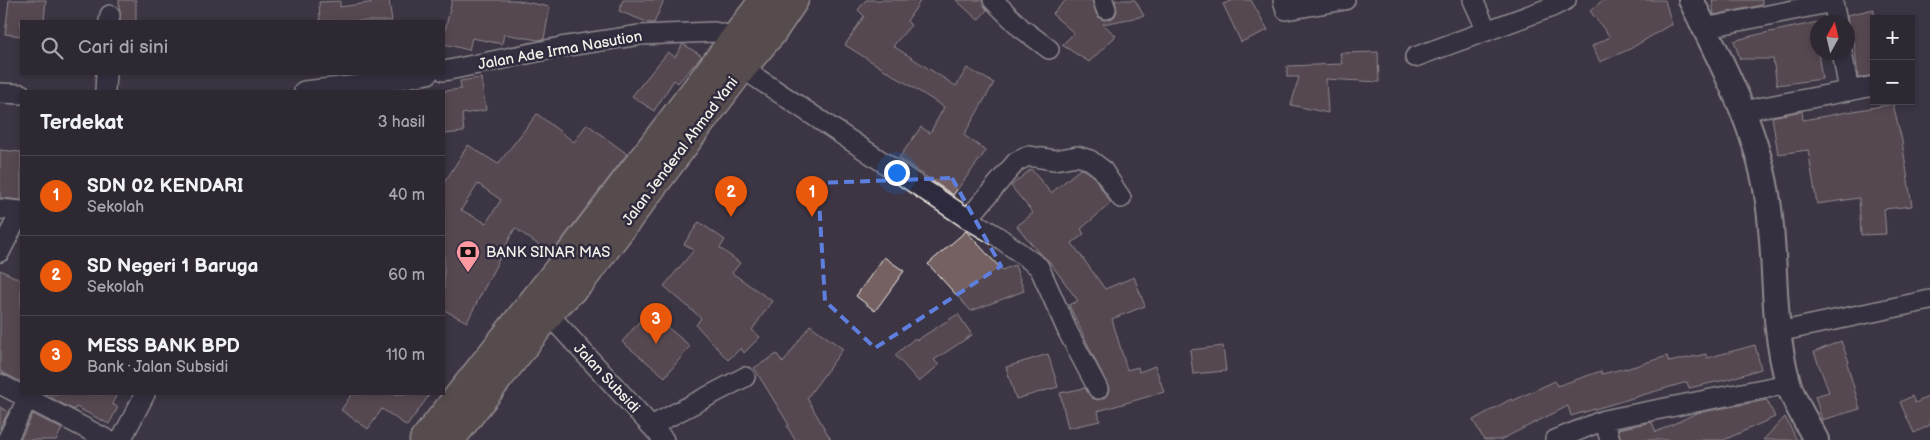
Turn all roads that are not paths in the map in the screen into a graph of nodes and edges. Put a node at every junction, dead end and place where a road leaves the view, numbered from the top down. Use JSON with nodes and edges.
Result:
{"nodes":[{"id":1,"x":764,"y":0,"type":"edge"},
{"id":2,"x":794,"y":0,"type":"edge"},
{"id":3,"x":993,"y":0,"type":"edge"},
{"id":4,"x":1345,"y":0,"type":"edge"},
{"id":5,"x":1473,"y":0,"type":"edge"},
{"id":6,"x":1566,"y":0,"type":"edge"},
{"id":7,"x":1691,"y":0,"type":"edge"},
{"id":8,"x":1833,"y":1,"type":"edge"},
{"id":9,"x":1284,"y":5,"type":"edge"},
{"id":10,"x":1750,"y":9,"type":"edge"},
{"id":11,"x":1836,"y":15,"type":"edge"},
{"id":12,"x":1705,"y":28,"type":"junction"},
{"id":13,"x":1487,"y":31,"type":"junction"},
{"id":14,"x":736,"y":37,"type":"junction"},
{"id":15,"x":1048,"y":49,"type":"dead end"},
{"id":16,"x":1415,"y":58,"type":"dead end"},
{"id":17,"x":1843,"y":60,"type":"edge"},
{"id":18,"x":742,"y":68,"type":"junction"},
{"id":19,"x":445,"y":71,"type":"edge"},
{"id":20,"x":106,"y":75,"type":"edge"},
{"id":21,"x":423,"y":75,"type":"edge"},
{"id":22,"x":1870,"y":87,"type":"edge"},
{"id":23,"x":106,"y":90,"type":"edge"},
{"id":24,"x":314,"y":90,"type":"edge"},
{"id":25,"x":1849,"y":91,"type":"junction"},
{"id":26,"x":0,"y":93,"type":"edge"},
{"id":27,"x":20,"y":94,"type":"edge"},
{"id":28,"x":1743,"y":111,"type":"junction"},
{"id":29,"x":1121,"y":198,"type":"dead end"},
{"id":30,"x":0,"y":209,"type":"edge"},
{"id":31,"x":20,"y":211,"type":"edge"},
{"id":32,"x":20,"y":213,"type":"edge"},
{"id":33,"x":968,"y":219,"type":"junction"},
{"id":34,"x":0,"y":252,"type":"edge"},
{"id":35,"x":1930,"y":300,"type":"edge"},
{"id":36,"x":549,"y":316,"type":"junction"},
{"id":37,"x":1778,"y":332,"type":"junction"},
{"id":38,"x":745,"y":377,"type":"dead end"},
{"id":39,"x":0,"y":384,"type":"edge"},
{"id":40,"x":1788,"y":384,"type":"junction"},
{"id":41,"x":1098,"y":389,"type":"dead end"},
{"id":42,"x":20,"y":392,"type":"edge"},
{"id":43,"x":144,"y":395,"type":"edge"},
{"id":44,"x":29,"y":396,"type":"edge"},
{"id":45,"x":1604,"y":420,"type":"junction"},
{"id":46,"x":651,"y":426,"type":"junction"},
{"id":47,"x":432,"y":439,"type":"edge"},
{"id":48,"x":7,"y":440,"type":"edge"},
{"id":49,"x":108,"y":440,"type":"edge"},
{"id":50,"x":121,"y":440,"type":"edge"},
{"id":51,"x":664,"y":440,"type":"edge"},
{"id":52,"x":1555,"y":440,"type":"edge"},
{"id":53,"x":1610,"y":440,"type":"edge"},
{"id":54,"x":1816,"y":440,"type":"edge"}],
"edges":[{"from":1,"to":14,"type":"highway","name":"Jalan Jenderal Ahmad Yani"},
{"from":2,"to":18,"type":"highway","name":"Jalan Jenderal Ahmad Yani"},
{"from":3,"to":15,"type":"street"},
{"from":4,"to":9,"type":"street"},
{"from":5,"to":13,"type":"street"},
{"from":6,"to":13,"type":"street"},
{"from":7,"to":12,"type":"street"},
{"from":8,"to":10,"type":"street"},
{"from":8,"to":11,"type":"street"},
{"from":10,"to":12,"type":"street"},
{"from":12,"to":28,"type":"street"},
{"from":13,"to":16,"type":"street"},
{"from":14,"to":19,"type":"street","name":"Jalan Ade Irma Nasution"},
{"from":14,"to":47,"type":"highway","name":"Jalan Jenderal Ahmad Yani"},
{"from":17,"to":25,"type":"street"},
{"from":18,"to":33,"type":"street"},
{"from":18,"to":36,"type":"highway","name":"Jalan Jenderal Ahmad Yani"},
{"from":20,"to":23,"type":"street"},
{"from":21,"to":24,"type":"street"},
{"from":22,"to":25,"type":"street"},
{"from":25,"to":28,"type":"street"},
{"from":26,"to":27,"type":"street"},
{"from":28,"to":37,"type":"street"},
{"from":29,"to":33,"type":"street"},
{"from":30,"to":31,"type":"street"},
{"from":32,"to":34,"type":"street"},
{"from":33,"to":41,"type":"street"},
{"from":35,"to":37,"type":"street"},
{"from":36,"to":46,"type":"street","name":"Jalan Subsidi"},
{"from":36,"to":47,"type":"highway","name":"Jalan Jenderal Ahmad Yani"},
{"from":37,"to":40,"type":"street"},
{"from":38,"to":46,"type":"street"},
{"from":39,"to":42,"type":"street"},
{"from":40,"to":45,"type":"street"},
{"from":40,"to":54,"type":"street"},
{"from":43,"to":50,"type":"street"},
{"from":44,"to":48,"type":"street"},
{"from":44,"to":49,"type":"street"},
{"from":45,"to":52,"type":"street"},
{"from":45,"to":53,"type":"street"},
{"from":46,"to":51,"type":"street","name":"Jalan Subsidi"}]}
